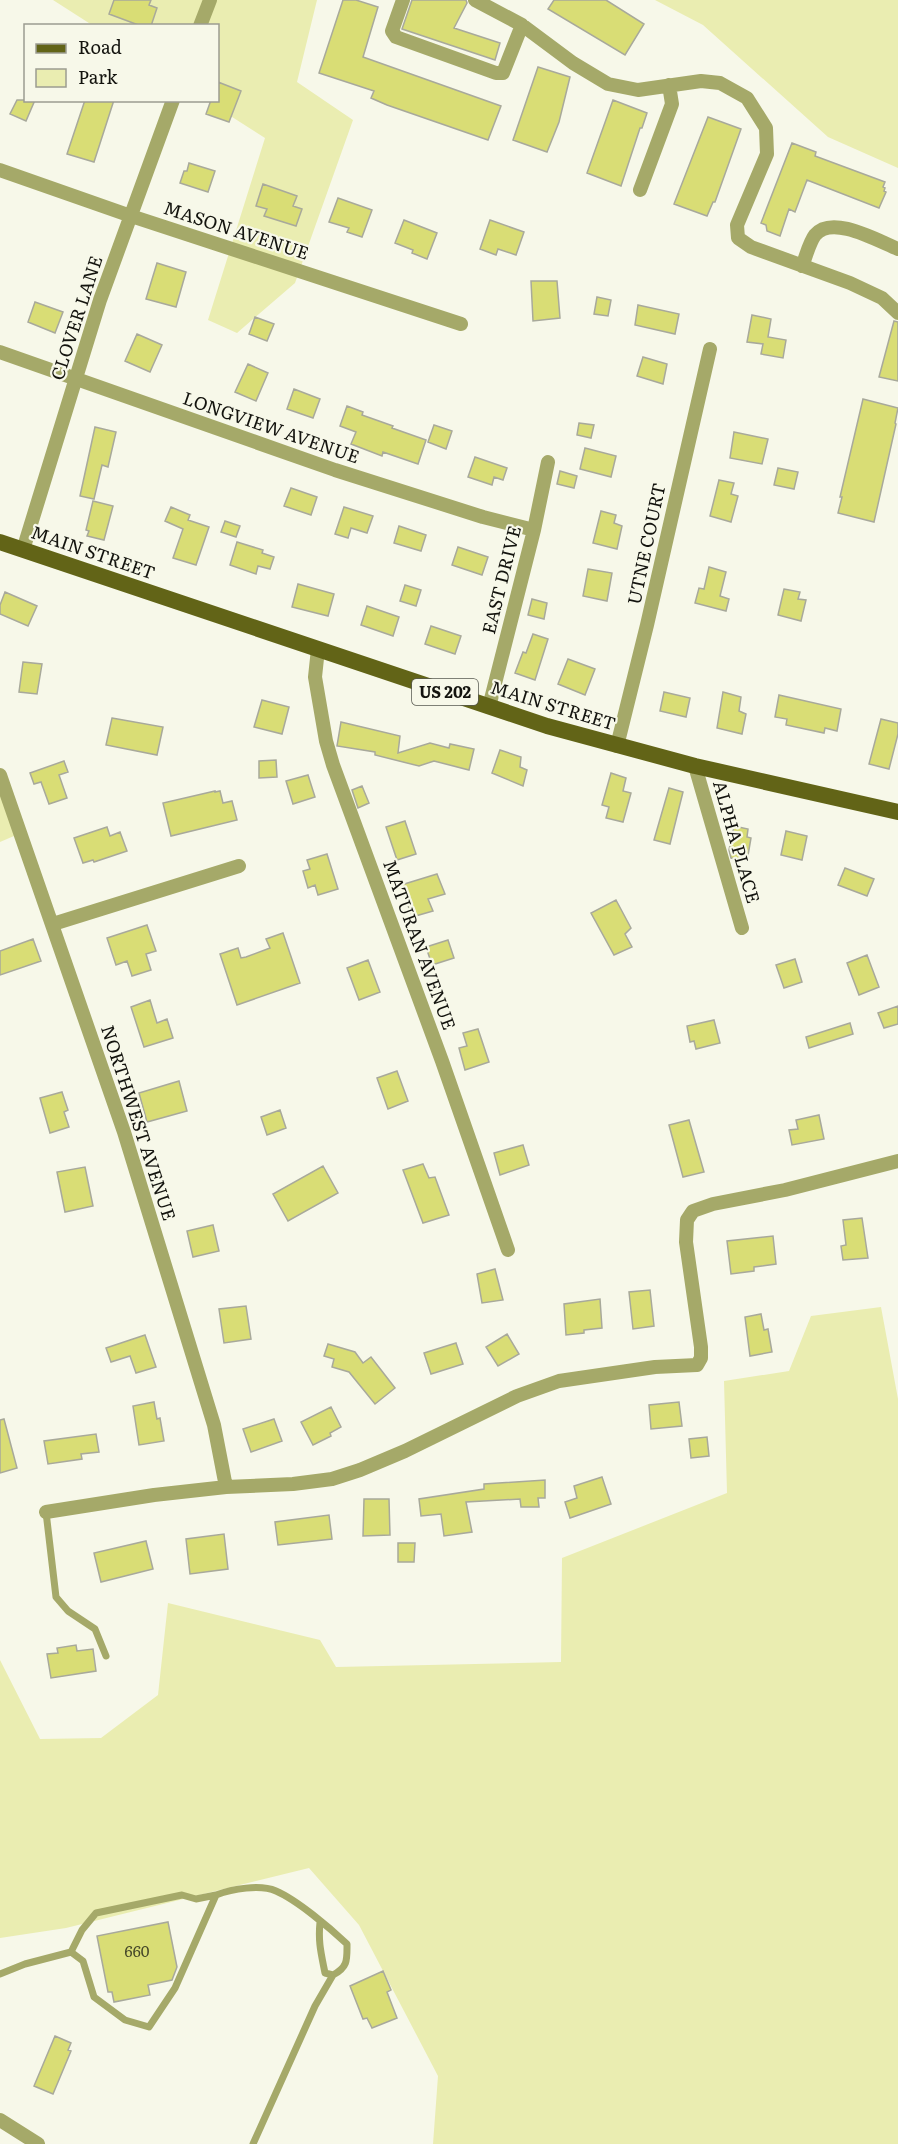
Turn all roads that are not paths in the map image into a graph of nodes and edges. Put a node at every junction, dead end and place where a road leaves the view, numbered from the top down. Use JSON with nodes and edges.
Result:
{"nodes":[{"id":1,"x":210,"y":0,"type":"edge"},
{"id":2,"x":403,"y":0,"type":"edge"},
{"id":3,"x":475,"y":0,"type":"edge"},
{"id":4,"x":201,"y":24,"type":"edge"},
{"id":5,"x":522,"y":25,"type":"junction"},
{"id":6,"x":669,"y":86,"type":"junction"},
{"id":7,"x":172,"y":102,"type":"edge"},
{"id":8,"x":0,"y":170,"type":"edge"},
{"id":9,"x":640,"y":190,"type":"dead end"},
{"id":10,"x":131,"y":216,"type":"junction"},
{"id":11,"x":898,"y":249,"type":"edge"},
{"id":12,"x":802,"y":266,"type":"junction"},
{"id":13,"x":898,"y":313,"type":"edge"},
{"id":14,"x":461,"y":324,"type":"dead end"},
{"id":15,"x":710,"y":349,"type":"dead end"},
{"id":16,"x":0,"y":352,"type":"edge"},
{"id":17,"x":76,"y":380,"type":"junction"},
{"id":18,"x":548,"y":462,"type":"dead end"},
{"id":19,"x":534,"y":530,"type":"junction"},
{"id":20,"x":0,"y":542,"type":"edge"},
{"id":21,"x":23,"y":550,"type":"junction"},
{"id":22,"x":318,"y":649,"type":"junction"},
{"id":23,"x":489,"y":706,"type":"junction"},
{"id":24,"x":617,"y":746,"type":"junction"},
{"id":25,"x":695,"y":766,"type":"junction"},
{"id":26,"x":0,"y":775,"type":"edge"},
{"id":27,"x":898,"y":812,"type":"edge"},
{"id":28,"x":239,"y":866,"type":"dead end"},
{"id":29,"x":53,"y":924,"type":"junction"},
{"id":30,"x":742,"y":928,"type":"dead end"},
{"id":31,"x":898,"y":1161,"type":"edge"},
{"id":32,"x":508,"y":1250,"type":"dead end"},
{"id":33,"x":226,"y":1487,"type":"junction"},
{"id":34,"x":46,"y":1512,"type":"joint"},
{"id":35,"x":106,"y":1656,"type":"dead end"},
{"id":36,"x":216,"y":1895,"type":"junction"},
{"id":37,"x":320,"y":1922,"type":"junction"},
{"id":38,"x":71,"y":1952,"type":"junction"},
{"id":39,"x":0,"y":1974,"type":"edge"},
{"id":40,"x":333,"y":1975,"type":"junction"},
{"id":41,"x":0,"y":2120,"type":"edge"},
{"id":42,"x":38,"y":2144,"type":"edge"},
{"id":43,"x":253,"y":2144,"type":"edge"}],
"edges":[{"from":1,"to":4,"type":"street"},
{"from":2,"to":5,"type":"street"},
{"from":3,"to":5,"type":"street"},
{"from":5,"to":6,"type":"street"},
{"from":6,"to":9,"type":"street"},
{"from":6,"to":12,"type":"street"},
{"from":7,"to":10,"type":"street","name":"CLOVER LANE"},
{"from":8,"to":10,"type":"street","name":"MASON AVENUE"},
{"from":10,"to":14,"type":"street","name":"MASON AVENUE"},
{"from":10,"to":17,"type":"street","name":"CLOVER LANE"},
{"from":11,"to":12,"type":"street"},
{"from":12,"to":13,"type":"street"},
{"from":15,"to":24,"type":"street","name":"UTNE COURT"},
{"from":16,"to":17,"type":"street","name":"LONGVIEW AVENUE"},
{"from":17,"to":19,"type":"street","name":"LONGVIEW AVENUE"},
{"from":17,"to":21,"type":"street","name":"CLOVER LANE"},
{"from":18,"to":19,"type":"street","name":"EAST DRIVE"},
{"from":19,"to":23,"type":"street","name":"EAST DRIVE"},
{"from":20,"to":21,"type":"main road","name":"MAIN STREET","number":"US 202"},
{"from":21,"to":22,"type":"main road","name":"MAIN STREET","number":"US 202"},
{"from":22,"to":23,"type":"main road","name":"MAIN STREET","number":"US 202"},
{"from":22,"to":32,"type":"street","name":"MATURAN AVENUE"},
{"from":23,"to":24,"type":"main road","name":"MAIN STREET","number":"US 202"},
{"from":24,"to":25,"type":"main road","name":"MAIN STREET","number":"US 202"},
{"from":25,"to":27,"type":"main road","name":"MAIN STREET","number":"US 202"},
{"from":25,"to":30,"type":"street","name":"ALPHA PLACE"},
{"from":26,"to":29,"type":"street","name":"NORTHWEST AVENUE"},
{"from":28,"to":29,"type":"street"},
{"from":29,"to":33,"type":"street","name":"NORTHWEST AVENUE"},
{"from":31,"to":33,"type":"street"},
{"from":33,"to":34,"type":"street"},
{"from":34,"to":35,"type":"lane"},
{"from":36,"to":37,"type":"lane"},
{"from":36,"to":38,"type":"lane"},
{"from":36,"to":38,"type":"lane"},
{"from":37,"to":40,"type":"lane"},
{"from":37,"to":40,"type":"lane"},
{"from":38,"to":39,"type":"lane"},
{"from":40,"to":43,"type":"lane"},
{"from":41,"to":42,"type":"street"}]}
